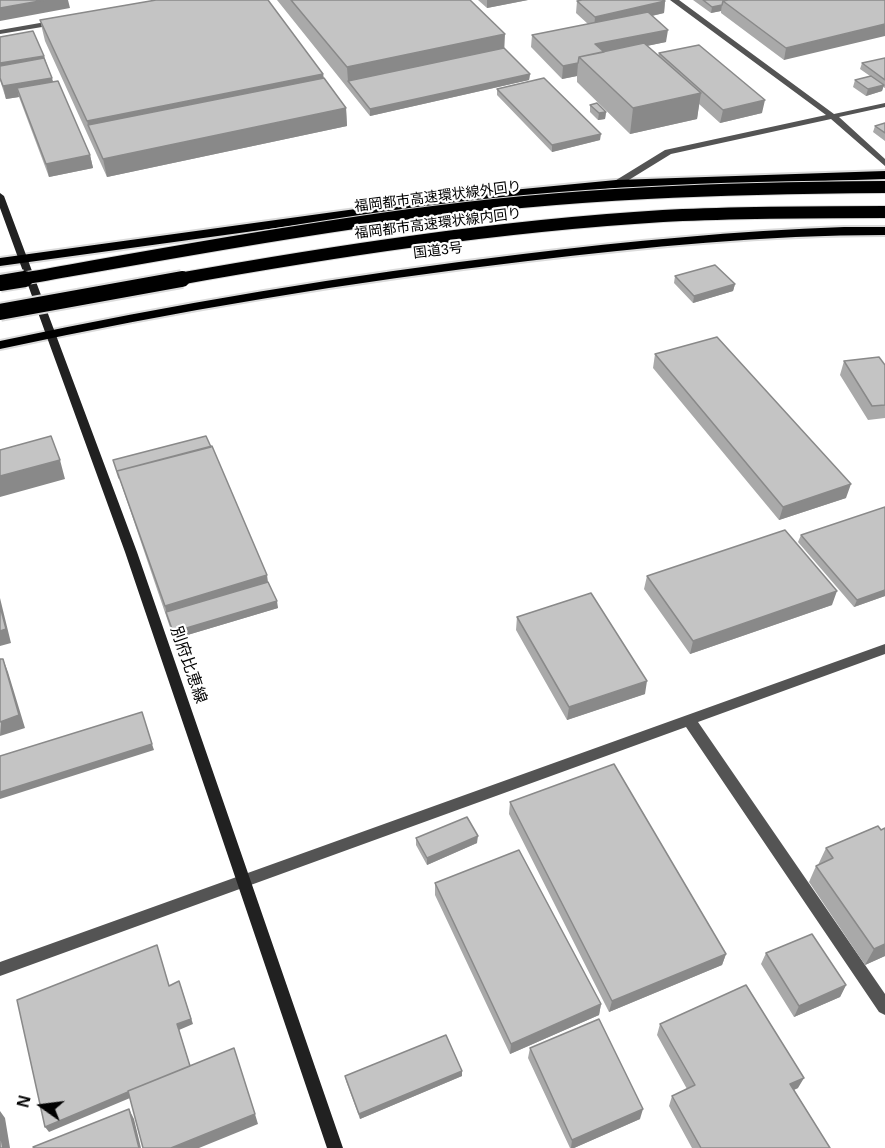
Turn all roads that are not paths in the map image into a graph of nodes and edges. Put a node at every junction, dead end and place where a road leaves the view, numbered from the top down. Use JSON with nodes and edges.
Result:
{"nodes":[{"id":1,"x":674,"y":0,"type":"edge"},
{"id":2,"x":69,"y":19,"type":"edge"},
{"id":3,"x":0,"y":32,"type":"edge"},
{"id":4,"x":885,"y":105,"type":"edge"},
{"id":5,"x":832,"y":116,"type":"junction"},
{"id":6,"x":885,"y":163,"type":"edge"},
{"id":7,"x":885,"y":175,"type":"edge"},
{"id":8,"x":616,"y":184,"type":"junction"},
{"id":9,"x":885,"y":187,"type":"edge"},
{"id":10,"x":0,"y":196,"type":"edge"},
{"id":11,"x":885,"y":212,"type":"edge"},
{"id":12,"x":885,"y":231,"type":"edge"},
{"id":13,"x":22,"y":259,"type":"junction"},
{"id":14,"x":0,"y":262,"type":"edge"},
{"id":15,"x":0,"y":283,"type":"edge"},
{"id":16,"x":0,"y":312,"type":"edge"},
{"id":17,"x":52,"y":333,"type":"junction"},
{"id":18,"x":0,"y":345,"type":"edge"},
{"id":19,"x":885,"y":649,"type":"edge"},
{"id":20,"x":690,"y":720,"type":"junction"},
{"id":21,"x":242,"y":879,"type":"junction"},
{"id":22,"x":0,"y":969,"type":"edge"},
{"id":23,"x":885,"y":1007,"type":"edge"},
{"id":24,"x":335,"y":1148,"type":"edge"}],
"edges":[{"from":1,"to":5,"type":"street"},
{"from":2,"to":3,"type":"street"},
{"from":4,"to":5,"type":"street"},
{"from":5,"to":6,"type":"street"},
{"from":5,"to":8,"type":"street"},
{"from":7,"to":8,"type":"highway"},
{"from":8,"to":13,"type":"highway"},
{"from":9,"to":15,"type":"highway","name":"福岡都市高速環状線外回り","bridge":true},
{"from":10,"to":13,"type":"main road","name":"別府比恵線"},
{"from":11,"to":16,"type":"highway","name":"福岡都市高速環状線内回り","bridge":true},
{"from":12,"to":17,"type":"highway","name":"国道3号"},
{"from":13,"to":14,"type":"highway"},
{"from":13,"to":17,"type":"main road","name":"別府比恵線"},
{"from":17,"to":18,"type":"highway","name":"国道3号"},
{"from":17,"to":21,"type":"main road","name":"別府比恵線"},
{"from":19,"to":20,"type":"street"},
{"from":20,"to":21,"type":"street"},
{"from":20,"to":23,"type":"street"},
{"from":21,"to":22,"type":"street"},
{"from":21,"to":24,"type":"main road","name":"別府比恵線"}]}
